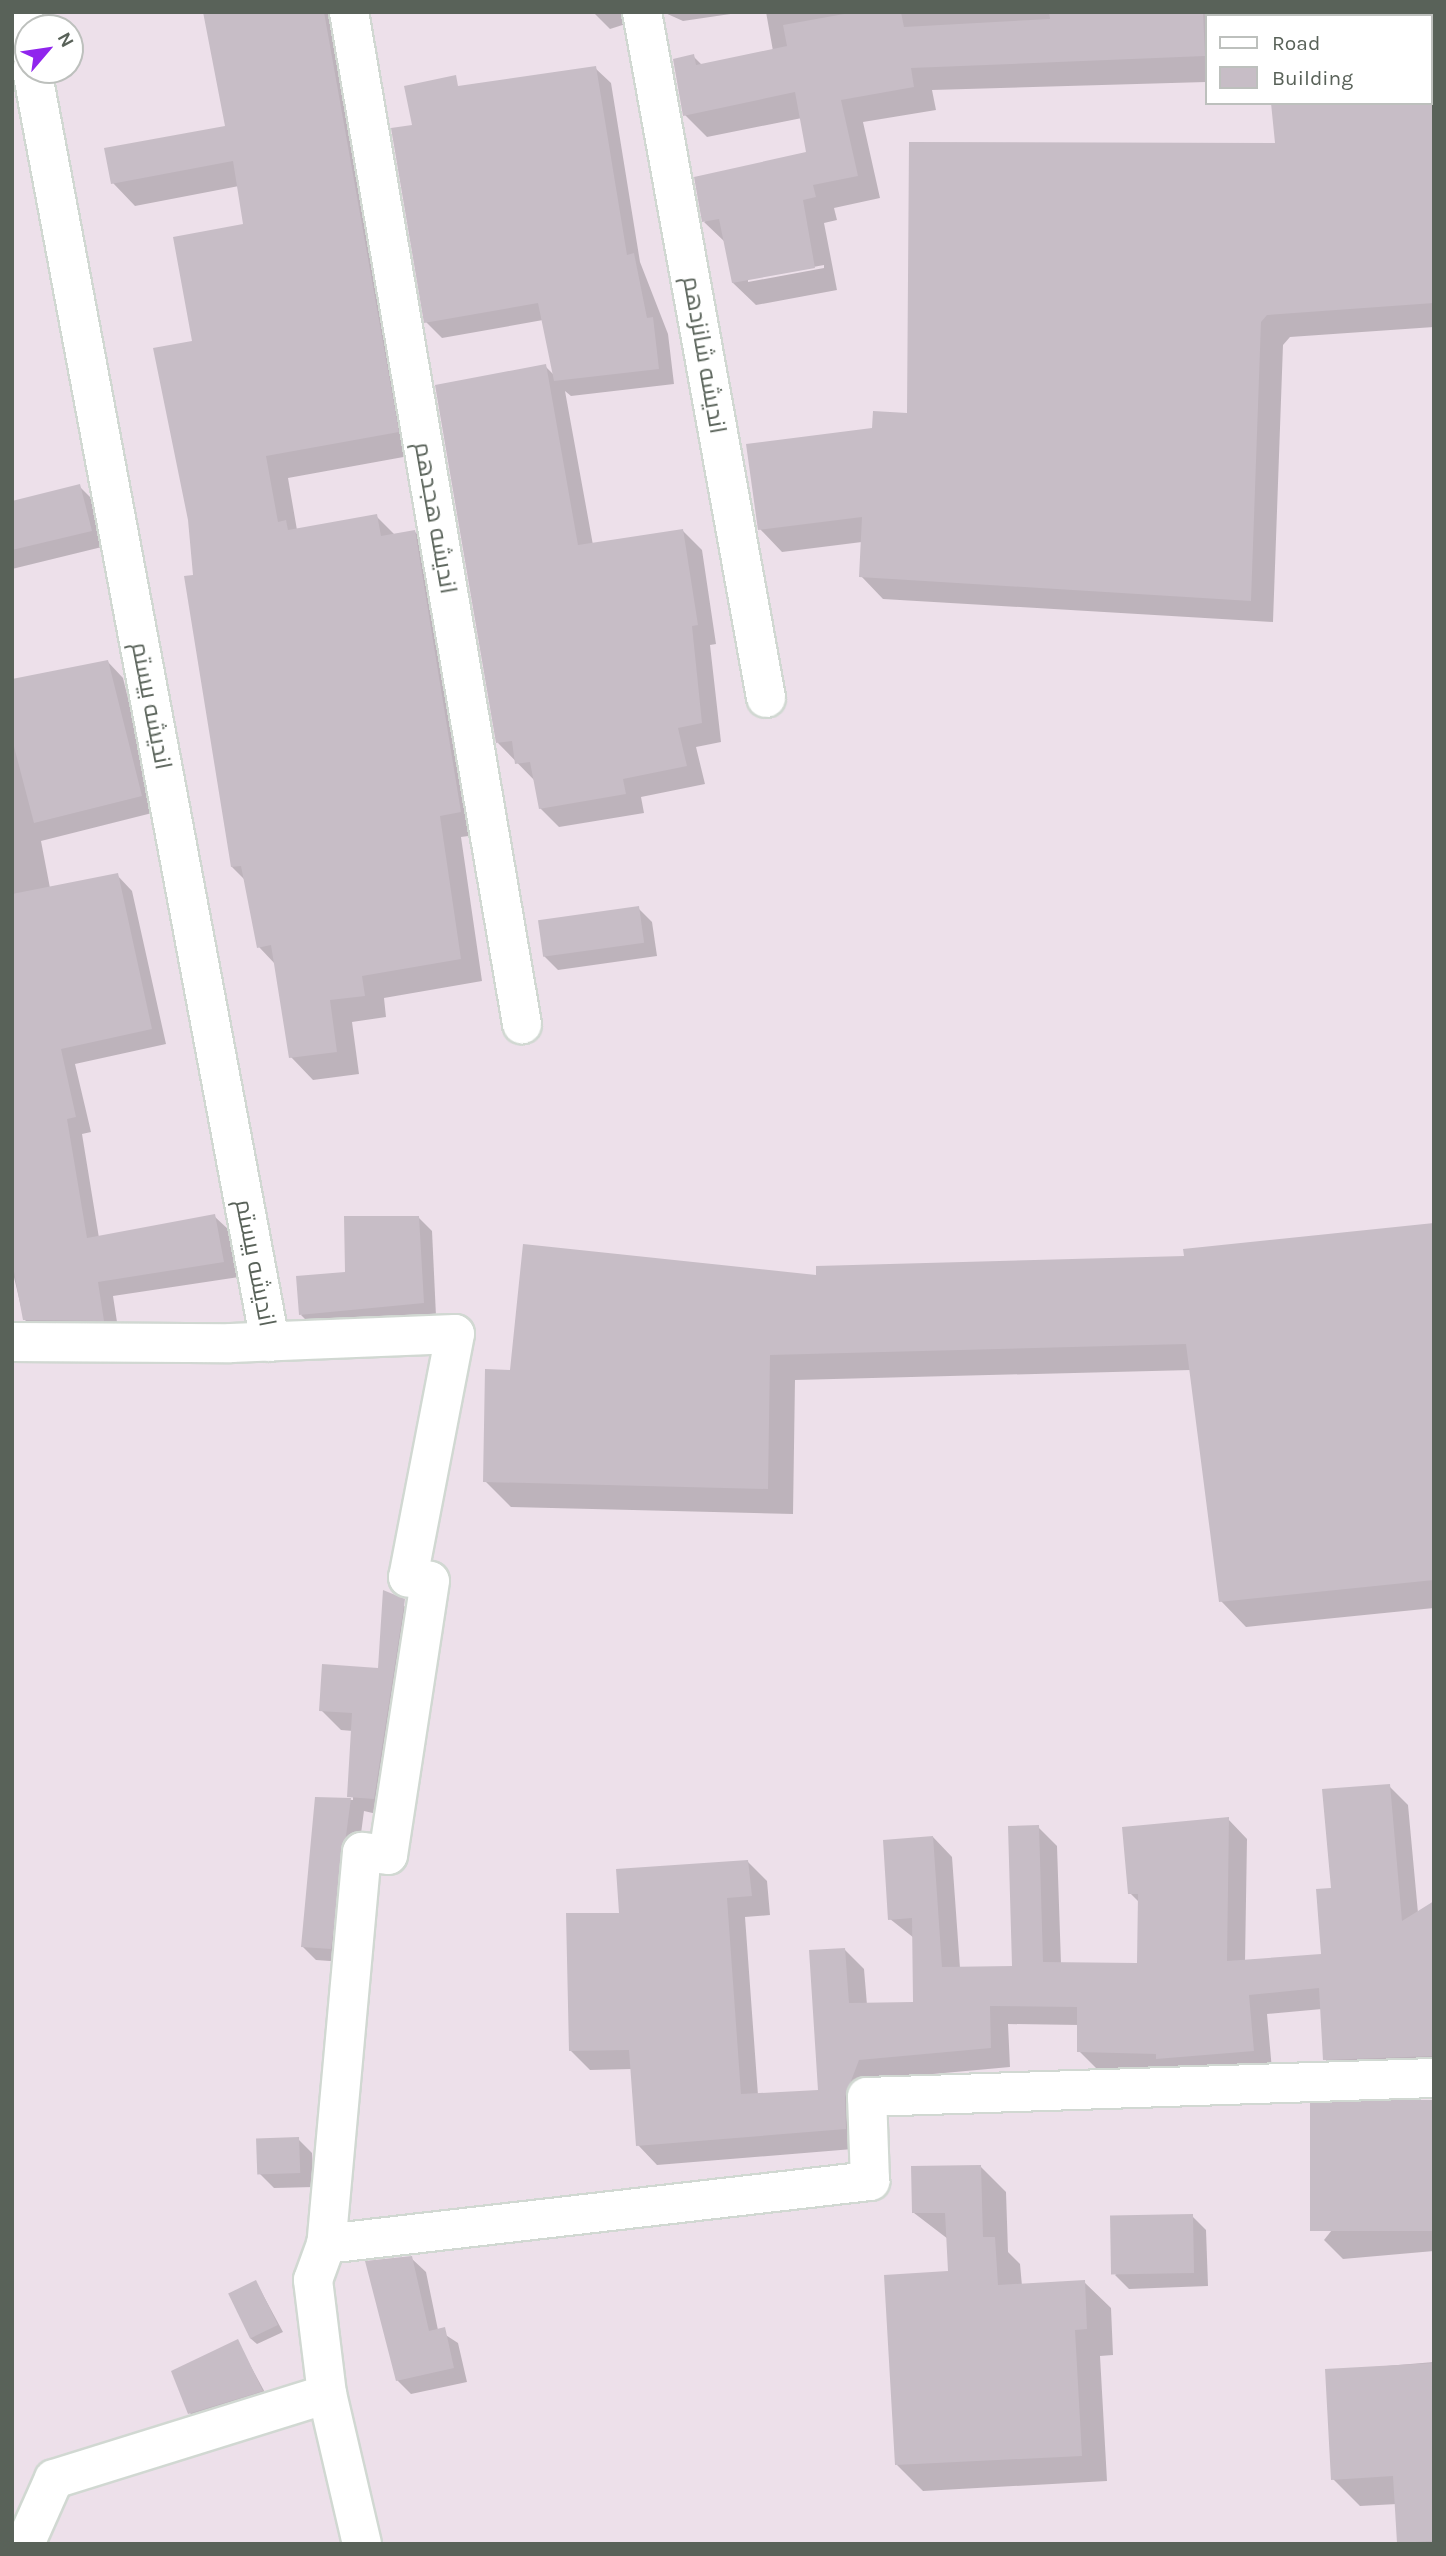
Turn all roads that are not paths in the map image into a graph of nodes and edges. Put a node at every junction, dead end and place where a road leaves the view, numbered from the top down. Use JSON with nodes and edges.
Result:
{"nodes":[{"id":1,"x":349,"y":12,"type":"edge"},
{"id":2,"x":642,"y":12,"type":"edge"},
{"id":3,"x":35,"y":84,"type":"edge"},
{"id":4,"x":766,"y":698,"type":"dead end"},
{"id":5,"x":522,"y":1024,"type":"dead end"},
{"id":6,"x":12,"y":1342,"type":"edge"},
{"id":7,"x":270,"y":1342,"type":"junction"},
{"id":8,"x":1434,"y":2078,"type":"edge"},
{"id":9,"x":326,"y":2244,"type":"junction"},
{"id":10,"x":327,"y":2395,"type":"junction"},
{"id":11,"x":25,"y":2544,"type":"edge"},
{"id":12,"x":362,"y":2544,"type":"edge"}],
"edges":[{"from":1,"to":5,"type":"street","name":"اندیشه هجدهم"},
{"from":2,"to":4,"type":"street","name":"اندیشه شانزدهم"},
{"from":3,"to":7,"type":"street","name":"اندیشه بیستم"},
{"from":6,"to":7,"type":"street"},
{"from":7,"to":9,"type":"street"},
{"from":8,"to":9,"type":"street"},
{"from":9,"to":10,"type":"street"},
{"from":10,"to":11,"type":"street"},
{"from":10,"to":12,"type":"street"}]}
